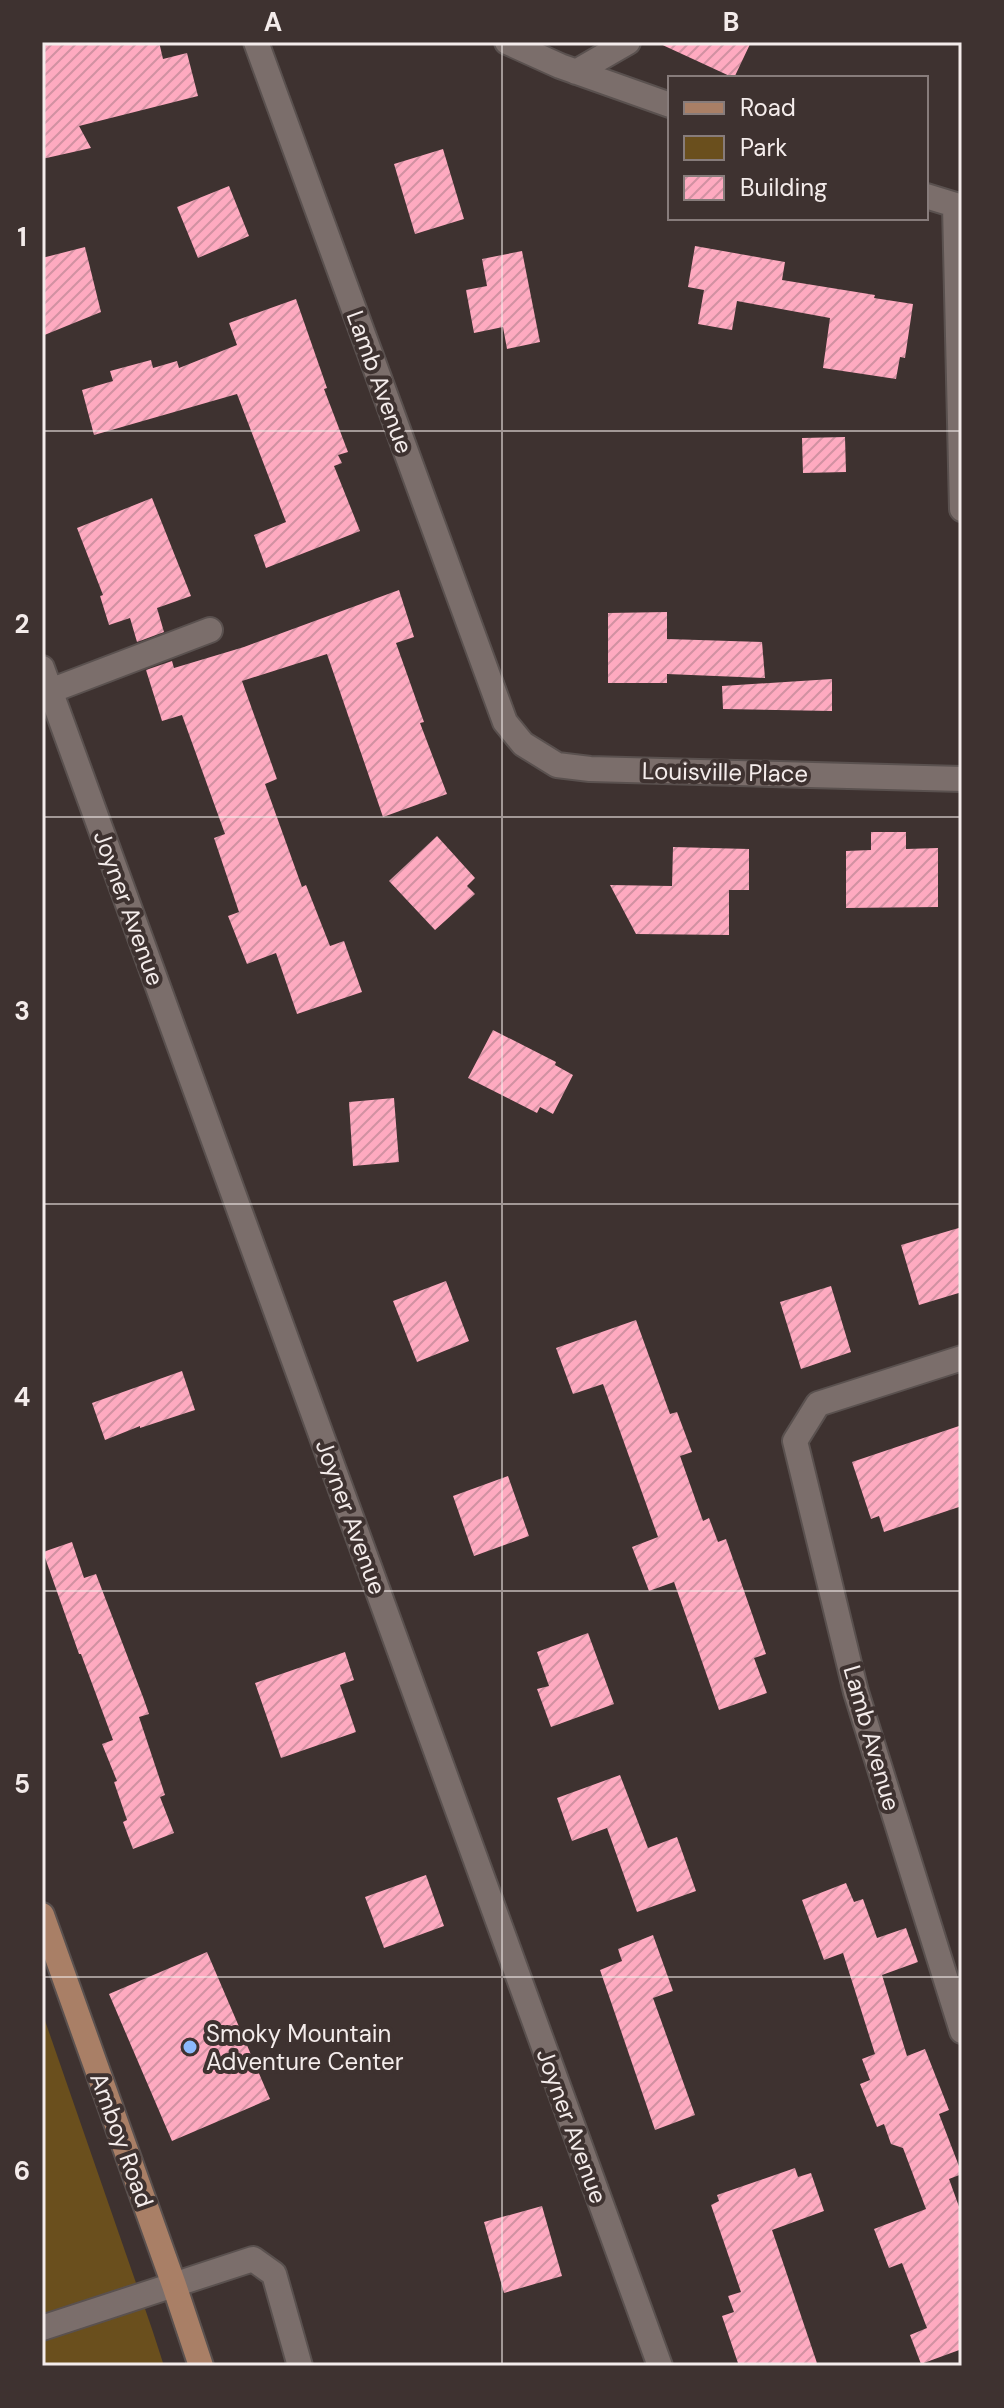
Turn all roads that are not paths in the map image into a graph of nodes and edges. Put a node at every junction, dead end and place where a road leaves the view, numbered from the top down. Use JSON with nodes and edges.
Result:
{"nodes":[{"id":1,"x":256,"y":42,"type":"edge"},
{"id":2,"x":507,"y":42,"type":"edge"},
{"id":3,"x":628,"y":42,"type":"edge"},
{"id":4,"x":576,"y":72,"type":"junction"},
{"id":5,"x":668,"y":104,"type":"edge"},
{"id":6,"x":928,"y":197,"type":"edge"},
{"id":7,"x":958,"y":206,"type":"edge"},
{"id":8,"x":962,"y":509,"type":"edge"},
{"id":9,"x":210,"y":630,"type":"dead end"},
{"id":10,"x":46,"y":680,"type":"edge"},
{"id":11,"x":505,"y":722,"type":"joint"},
{"id":12,"x":962,"y":779,"type":"edge"},
{"id":13,"x":962,"y":1358,"type":"edge"},
{"id":14,"x":42,"y":1915,"type":"edge"},
{"id":15,"x":962,"y":2031,"type":"edge"},
{"id":16,"x":174,"y":2285,"type":"junction"},
{"id":17,"x":42,"y":2328,"type":"edge"},
{"id":18,"x":201,"y":2366,"type":"edge"},
{"id":19,"x":300,"y":2366,"type":"edge"},
{"id":20,"x":660,"y":2366,"type":"edge"}],
"edges":[{"from":1,"to":11,"type":"street","name":"Lamb Avenue"},
{"from":2,"to":4,"type":"street"},
{"from":3,"to":4,"type":"street"},
{"from":4,"to":5,"type":"street"},
{"from":6,"to":7,"type":"street"},
{"from":7,"to":8,"type":"street"},
{"from":9,"to":10,"type":"street"},
{"from":10,"to":20,"type":"street","name":"Joyner Avenue"},
{"from":11,"to":12,"type":"street","name":"Louisville Place"},
{"from":13,"to":15,"type":"street","name":"Lamb Avenue"},
{"from":14,"to":16,"type":"main road","name":"Amboy Road"},
{"from":16,"to":17,"type":"street"},
{"from":16,"to":18,"type":"main road","name":"Amboy Road"},
{"from":16,"to":19,"type":"street"}]}
